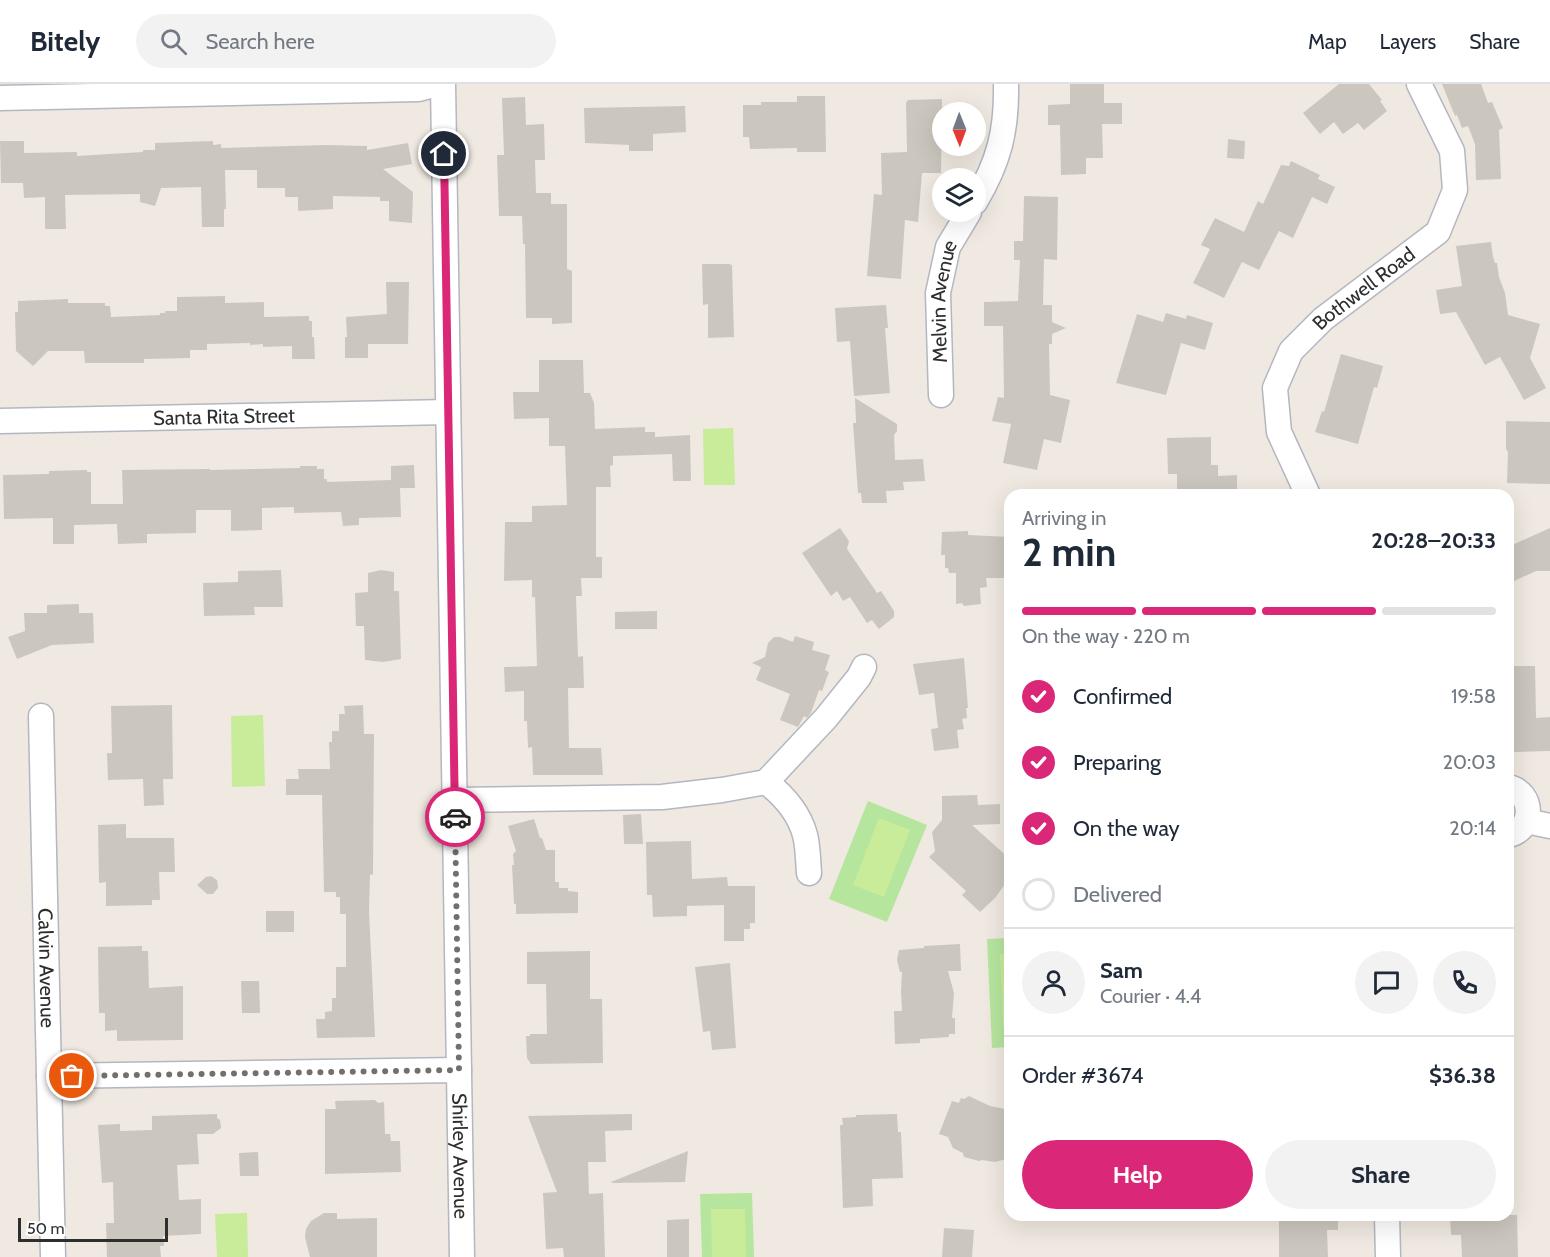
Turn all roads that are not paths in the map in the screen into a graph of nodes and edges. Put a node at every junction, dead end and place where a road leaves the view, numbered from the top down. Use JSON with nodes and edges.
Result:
{"nodes":[{"id":1,"x":437,"y":84,"type":"edge"},
{"id":2,"x":443,"y":84,"type":"edge"},
{"id":3,"x":1006,"y":84,"type":"edge"},
{"id":4,"x":1419,"y":84,"type":"edge"},
{"id":5,"x":0,"y":98,"type":"edge"},
{"id":6,"x":986,"y":184,"type":"edge"},
{"id":7,"x":963,"y":222,"type":"edge"},
{"id":8,"x":941,"y":395,"type":"dead end"},
{"id":9,"x":447,"y":412,"type":"junction"},
{"id":10,"x":0,"y":421,"type":"edge"},
{"id":11,"x":1305,"y":489,"type":"edge"},
{"id":12,"x":864,"y":667,"type":"dead end"},
{"id":13,"x":41,"y":716,"type":"dead end"},
{"id":14,"x":766,"y":782,"type":"junction"},
{"id":15,"x":1514,"y":789,"type":"edge"},
{"id":16,"x":454,"y":800,"type":"junction"},
{"id":17,"x":1550,"y":826,"type":"edge"},
{"id":18,"x":1517,"y":828,"type":"edge"},
{"id":19,"x":809,"y":873,"type":"dead end"},
{"id":20,"x":459,"y":1070,"type":"junction"},
{"id":21,"x":49,"y":1076,"type":"junction"},
{"id":22,"x":1387,"y":1221,"type":"edge"},
{"id":23,"x":52,"y":1257,"type":"edge"},
{"id":24,"x":462,"y":1257,"type":"edge"},
{"id":25,"x":1388,"y":1257,"type":"edge"}],
"edges":[{"from":1,"to":5,"type":"street"},
{"from":2,"to":9,"type":"street","name":"Shirley Avenue"},
{"from":3,"to":6,"type":"street"},
{"from":4,"to":11,"type":"street","name":"Bothwell Road"},
{"from":7,"to":8,"type":"street","name":"Melvin Avenue"},
{"from":9,"to":10,"type":"street","name":"Santa Rita Street"},
{"from":9,"to":16,"type":"street","name":"Shirley Avenue"},
{"from":12,"to":14,"type":"street"},
{"from":13,"to":21,"type":"street","name":"Calvin Avenue"},
{"from":14,"to":16,"type":"street"},
{"from":14,"to":19,"type":"street"},
{"from":15,"to":18,"type":"street"},
{"from":16,"to":20,"type":"street","name":"Shirley Avenue"},
{"from":17,"to":18,"type":"street"},
{"from":20,"to":21,"type":"street"},
{"from":20,"to":24,"type":"street","name":"Shirley Avenue"},
{"from":21,"to":23,"type":"street","name":"Calvin Avenue"},
{"from":22,"to":25,"type":"street"}]}
